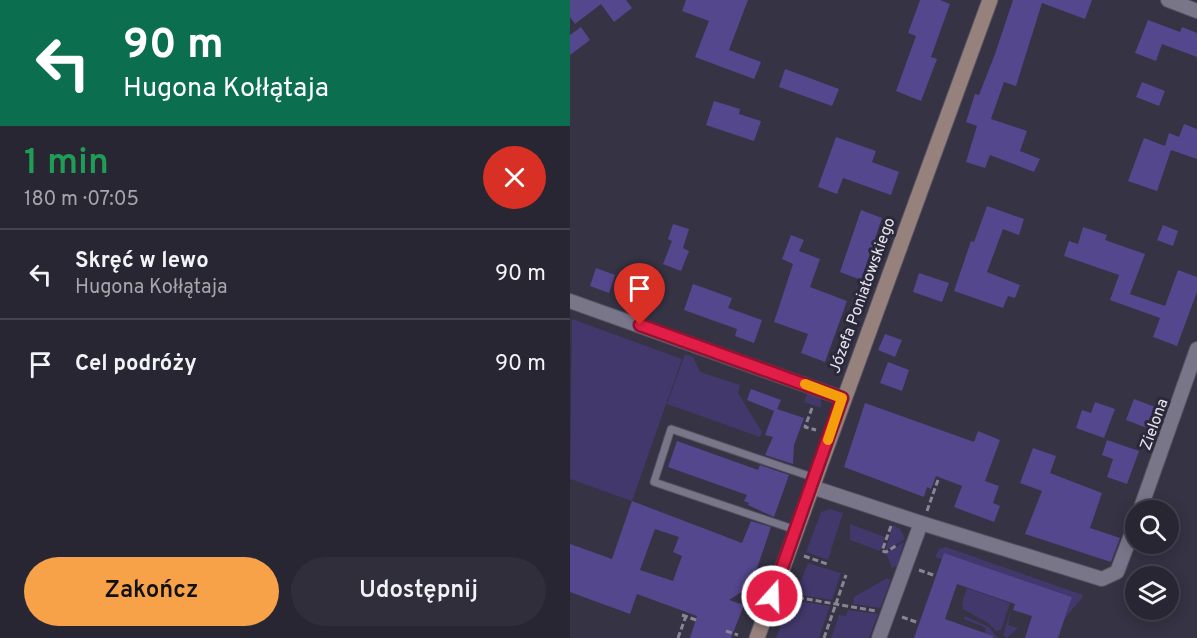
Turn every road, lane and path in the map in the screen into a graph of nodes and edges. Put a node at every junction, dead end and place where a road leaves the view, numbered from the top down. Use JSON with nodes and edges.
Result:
{"nodes":[{"id":1,"x":990,"y":0,"type":"edge"},
{"id":2,"x":1168,"y":0,"type":"edge"},
{"id":3,"x":1197,"y":11,"type":"edge"},
{"id":4,"x":570,"y":301,"type":"edge"},
{"id":5,"x":1197,"y":350,"type":"edge"},
{"id":6,"x":842,"y":398,"type":"junction"},
{"id":7,"x":812,"y":408,"type":"dead end"},
{"id":8,"x":816,"y":430,"type":"dead end"},
{"id":9,"x":939,"y":477,"type":"dead end"},
{"id":10,"x":813,"y":482,"type":"junction"},
{"id":11,"x":1144,"y":500,"type":"edge"},
{"id":12,"x":924,"y":517,"type":"junction"},
{"id":13,"x":890,"y":524,"type":"dead end"},
{"id":14,"x":796,"y":530,"type":"junction"},
{"id":15,"x":1125,"y":551,"type":"edge"},
{"id":16,"x":884,"y":552,"type":"dead end"},
{"id":17,"x":802,"y":555,"type":"dead end"},
{"id":18,"x":827,"y":564,"type":"dead end"},
{"id":19,"x":919,"y":570,"type":"dead end"},
{"id":20,"x":846,"y":575,"type":"dead end"},
{"id":21,"x":936,"y":576,"type":"dead end"},
{"id":22,"x":789,"y":596,"type":"dead end"},
{"id":23,"x":835,"y":604,"type":"junction"},
{"id":24,"x":854,"y":608,"type":"dead end"},
{"id":25,"x":902,"y":617,"type":"dead end"},
{"id":26,"x":696,"y":620,"type":"dead end"},
{"id":27,"x":919,"y":623,"type":"dead end"},
{"id":28,"x":726,"y":631,"type":"dead end"},
{"id":29,"x":738,"y":635,"type":"dead end"},
{"id":30,"x":678,"y":638,"type":"edge"},
{"id":31,"x":757,"y":638,"type":"edge"},
{"id":32,"x":824,"y":638,"type":"edge"},
{"id":33,"x":879,"y":638,"type":"edge"}],
"edges":[{"from":1,"to":6,"type":"street","name":"Józefa Poniatowskiego"},
{"from":2,"to":3,"type":"street"},
{"from":4,"to":6,"type":"street"},
{"from":5,"to":11,"type":"street","name":"Zielona"},
{"from":6,"to":10,"type":"street","name":"Józefa Poniatowskiego"},
{"from":7,"to":8,"type":"path"},
{"from":9,"to":12,"type":"path"},
{"from":10,"to":12,"type":"street"},
{"from":10,"to":14,"type":"street","name":"Józefa Poniatowskiego"},
{"from":10,"to":14,"type":"lane"},
{"from":12,"to":15,"type":"street"},
{"from":12,"to":33,"type":"street"},
{"from":13,"to":16,"type":"path"},
{"from":14,"to":31,"type":"street","name":"Józefa Poniatowskiego"},
{"from":17,"to":18,"type":"path"},
{"from":19,"to":21,"type":"path"},
{"from":20,"to":23,"type":"path"},
{"from":22,"to":23,"type":"path"},
{"from":23,"to":24,"type":"path"},
{"from":23,"to":32,"type":"path"},
{"from":25,"to":27,"type":"path"},
{"from":26,"to":30,"type":"path"},
{"from":28,"to":29,"type":"path"}]}
